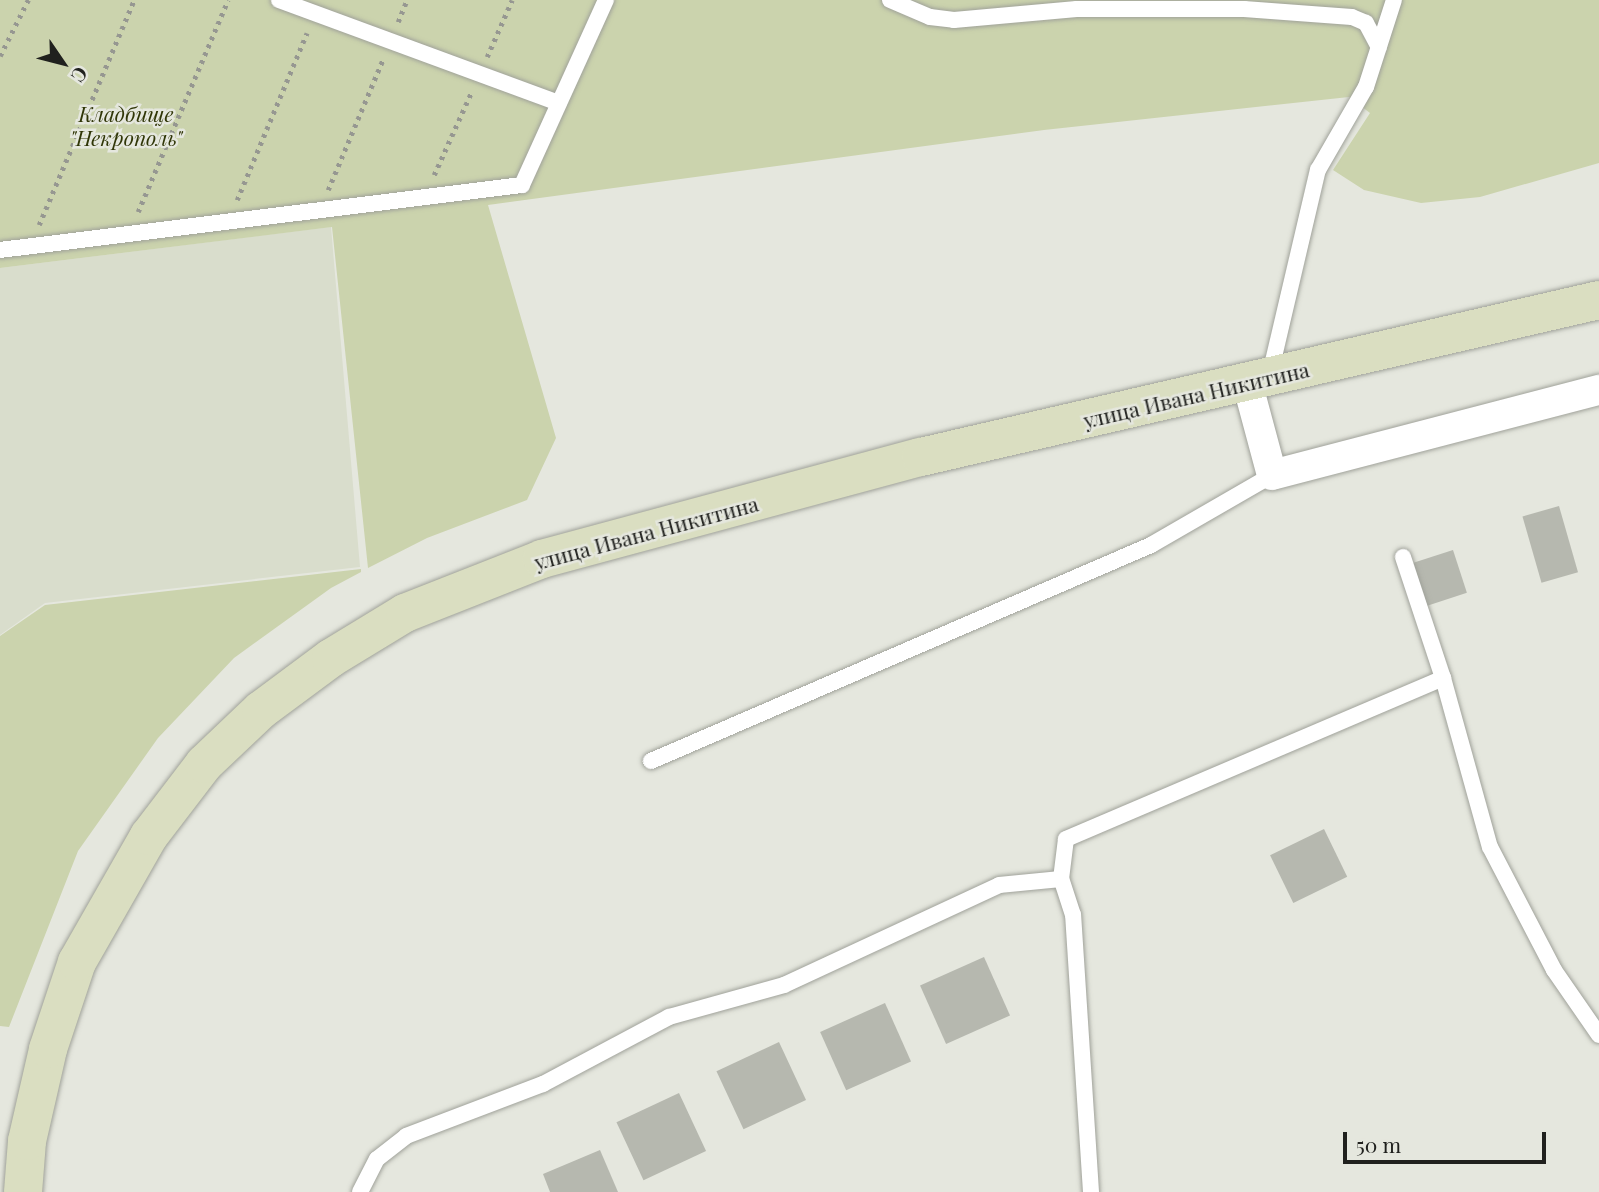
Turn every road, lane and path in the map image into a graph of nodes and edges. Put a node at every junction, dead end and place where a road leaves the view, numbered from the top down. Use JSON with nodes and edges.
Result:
{"nodes":[{"id":1,"x":28,"y":0,"type":"edge"},
{"id":2,"x":134,"y":0,"type":"edge"},
{"id":3,"x":228,"y":0,"type":"edge"},
{"id":4,"x":279,"y":0,"type":"edge"},
{"id":5,"x":407,"y":0,"type":"edge"},
{"id":6,"x":512,"y":0,"type":"edge"},
{"id":7,"x":606,"y":0,"type":"edge"},
{"id":8,"x":890,"y":0,"type":"edge"},
{"id":9,"x":1394,"y":0,"type":"edge"},
{"id":10,"x":315,"y":14,"type":"junction"},
{"id":11,"x":390,"y":41,"type":"junction"},
{"id":12,"x":1380,"y":47,"type":"junction"},
{"id":13,"x":0,"y":56,"type":"edge"},
{"id":14,"x":480,"y":74,"type":"junction"},
{"id":15,"x":559,"y":103,"type":"junction"},
{"id":16,"x":424,"y":197,"type":"junction"},
{"id":17,"x":319,"y":210,"type":"junction"},
{"id":18,"x":229,"y":221,"type":"junction"},
{"id":19,"x":128,"y":234,"type":"junction"},
{"id":20,"x":30,"y":246,"type":"junction"},
{"id":21,"x":0,"y":250,"type":"edge"},
{"id":22,"x":1599,"y":300,"type":"edge"},
{"id":23,"x":1258,"y":380,"type":"junction"},
{"id":24,"x":1599,"y":390,"type":"edge"},
{"id":25,"x":1272,"y":475,"type":"junction"},
{"id":26,"x":1403,"y":557,"type":"dead end"},
{"id":27,"x":1443,"y":678,"type":"junction"},
{"id":28,"x":651,"y":761,"type":"dead end"},
{"id":29,"x":1061,"y":879,"type":"junction"},
{"id":30,"x":1599,"y":1035,"type":"edge"},
{"id":31,"x":23,"y":1192,"type":"edge"},
{"id":32,"x":360,"y":1192,"type":"edge"},
{"id":33,"x":1091,"y":1192,"type":"edge"}],
"edges":[{"from":1,"to":13,"type":"path"},
{"from":2,"to":20,"type":"path"},
{"from":3,"to":19,"type":"path"},
{"from":4,"to":10,"type":"lane"},
{"from":5,"to":11,"type":"path"},
{"from":6,"to":14,"type":"path"},
{"from":7,"to":15,"type":"lane"},
{"from":8,"to":12,"type":"lane"},
{"from":9,"to":12,"type":"lane"},
{"from":10,"to":11,"type":"lane"},
{"from":10,"to":18,"type":"path"},
{"from":11,"to":14,"type":"lane"},
{"from":11,"to":17,"type":"path"},
{"from":12,"to":23,"type":"lane"},
{"from":14,"to":15,"type":"lane"},
{"from":14,"to":16,"type":"path"},
{"from":15,"to":16,"type":"lane"},
{"from":16,"to":17,"type":"lane"},
{"from":17,"to":18,"type":"lane"},
{"from":18,"to":19,"type":"lane"},
{"from":19,"to":20,"type":"lane"},
{"from":20,"to":21,"type":"lane"},
{"from":22,"to":23,"type":"main road","name":"улица Ивана Никитина"},
{"from":23,"to":25,"type":"street"},
{"from":23,"to":31,"type":"main road","name":"улица Ивана Никитина"},
{"from":24,"to":25,"type":"street"},
{"from":25,"to":28,"type":"lane"},
{"from":26,"to":27,"type":"lane"},
{"from":27,"to":29,"type":"lane"},
{"from":27,"to":30,"type":"lane"},
{"from":29,"to":32,"type":"lane"},
{"from":29,"to":33,"type":"lane"}]}
